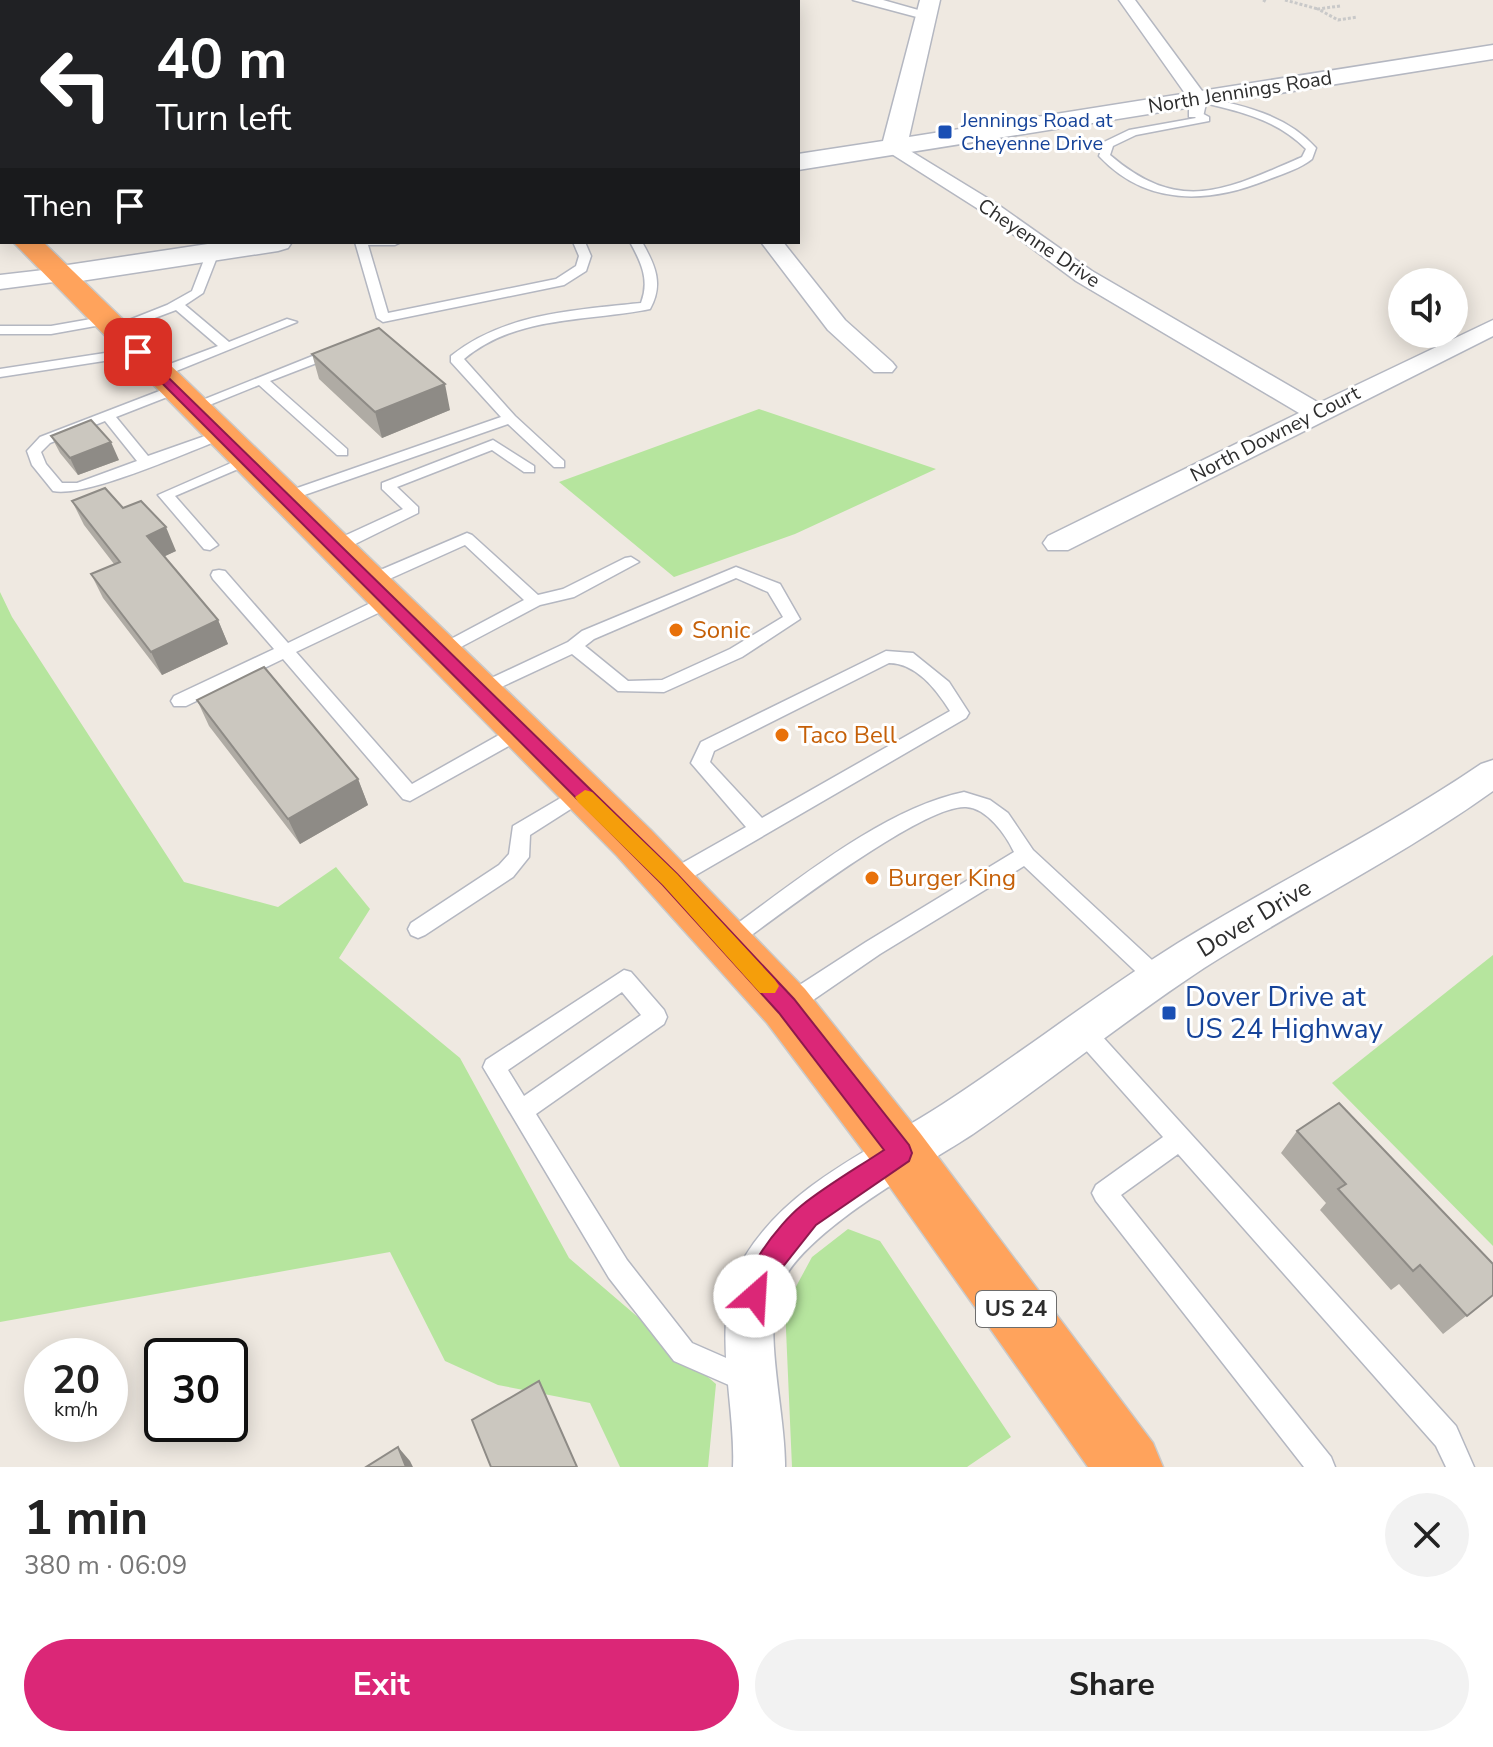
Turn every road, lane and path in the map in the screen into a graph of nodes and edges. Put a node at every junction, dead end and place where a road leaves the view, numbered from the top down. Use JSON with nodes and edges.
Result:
{"nodes":[{"id":1,"x":861,"y":0,"type":"edge"},
{"id":2,"x":1127,"y":0,"type":"edge"},
{"id":3,"x":1285,"y":0,"type":"edge"},
{"id":4,"x":1340,"y":6,"type":"dead end"},
{"id":5,"x":929,"y":8,"type":"edge"},
{"id":6,"x":1318,"y":9,"type":"junction"},
{"id":7,"x":1357,"y":17,"type":"dead end"},
{"id":8,"x":1493,"y":52,"type":"edge"},
{"id":9,"x":1197,"y":106,"type":"junction"},
{"id":10,"x":894,"y":147,"type":"junction"},
{"id":11,"x":800,"y":162,"type":"edge"},
{"id":12,"x":29,"y":244,"type":"edge"},
{"id":13,"x":265,"y":244,"type":"edge"},
{"id":14,"x":363,"y":244,"type":"edge"},
{"id":15,"x":580,"y":244,"type":"edge"},
{"id":16,"x":637,"y":244,"type":"edge"},
{"id":17,"x":774,"y":244,"type":"edge"},
{"id":18,"x":213,"y":252,"type":"junction"},
{"id":19,"x":61,"y":275,"type":"junction"},
{"id":20,"x":0,"y":282,"type":"edge"},
{"id":21,"x":178,"y":305,"type":"junction"},
{"id":22,"x":291,"y":322,"type":"dead end"},
{"id":23,"x":1493,"y":327,"type":"edge"},
{"id":24,"x":0,"y":330,"type":"edge"},
{"id":25,"x":348,"y":346,"type":"edge"},
{"id":26,"x":227,"y":347,"type":"junction"},
{"id":27,"x":883,"y":367,"type":"dead end"},
{"id":28,"x":0,"y":373,"type":"edge"},
{"id":29,"x":261,"y":380,"type":"junction"},
{"id":30,"x":169,"y":383,"type":"junction"},
{"id":31,"x":1317,"y":413,"type":"junction"},
{"id":32,"x":107,"y":415,"type":"junction"},
{"id":33,"x":510,"y":419,"type":"junction"},
{"id":34,"x":342,"y":452,"type":"dead end"},
{"id":35,"x":147,"y":464,"type":"junction"},
{"id":36,"x":559,"y":464,"type":"dead end"},
{"id":37,"x":529,"y":469,"type":"dead end"},
{"id":38,"x":285,"y":497,"type":"junction"},
{"id":39,"x":1058,"y":543,"type":"dead end"},
{"id":40,"x":210,"y":545,"type":"dead end"},
{"id":41,"x":335,"y":547,"type":"junction"},
{"id":42,"x":631,"y":562,"type":"dead end"},
{"id":43,"x":219,"y":575,"type":"dead end"},
{"id":44,"x":379,"y":591,"type":"junction"},
{"id":45,"x":535,"y":601,"type":"junction"},
{"id":46,"x":574,"y":646,"type":"junction"},
{"id":47,"x":285,"y":651,"type":"junction"},
{"id":48,"x":440,"y":652,"type":"junction"},
{"id":49,"x":478,"y":691,"type":"junction"},
{"id":50,"x":180,"y":701,"type":"dead end"},
{"id":51,"x":519,"y":732,"type":"junction"},
{"id":52,"x":1493,"y":773,"type":"edge"},
{"id":53,"x":581,"y":793,"type":"junction"},
{"id":54,"x":759,"y":828,"type":"junction"},
{"id":55,"x":1025,"y":855,"type":"junction"},
{"id":56,"x":670,"y":880,"type":"junction"},
{"id":57,"x":418,"y":929,"type":"dead end"},
{"id":58,"x":727,"y":942,"type":"junction"},
{"id":59,"x":1158,"y":979,"type":"junction"},
{"id":60,"x":786,"y":1006,"type":"junction"},
{"id":61,"x":1083,"y":1031,"type":"junction"},
{"id":62,"x":521,"y":1111,"type":"junction"},
{"id":63,"x":1181,"y":1138,"type":"junction"},
{"id":64,"x":900,"y":1153,"type":"junction"},
{"id":65,"x":756,"y":1384,"type":"junction"},
{"id":66,"x":759,"y":1467,"type":"edge"},
{"id":67,"x":1129,"y":1467,"type":"edge"},
{"id":68,"x":1321,"y":1467,"type":"edge"},
{"id":69,"x":1460,"y":1467,"type":"edge"}],
"edges":[{"from":1,"to":5,"type":"street"},
{"from":2,"to":9,"type":"street"},
{"from":3,"to":6,"type":"path"},
{"from":4,"to":6,"type":"path"},
{"from":5,"to":10,"type":"street"},
{"from":6,"to":7,"type":"path"},
{"from":8,"to":9,"type":"street","name":"North Jennings Road"},
{"from":9,"to":9,"type":"lane"},
{"from":9,"to":10,"type":"street","name":"North Jennings Road"},
{"from":10,"to":11,"type":"street","name":"North Jennings Road"},
{"from":10,"to":31,"type":"street","name":"Cheyenne Drive"},
{"from":12,"to":19,"type":"highway","number":"US 24"},
{"from":13,"to":18,"type":"street"},
{"from":14,"to":15,"type":"lane"},
{"from":16,"to":33,"type":"lane"},
{"from":17,"to":27,"type":"street"},
{"from":18,"to":19,"type":"street"},
{"from":18,"to":21,"type":"lane"},
{"from":19,"to":20,"type":"street"},
{"from":19,"to":30,"type":"highway","number":"US 24"},
{"from":21,"to":26,"type":"lane"},
{"from":21,"to":30,"type":"lane"},
{"from":22,"to":26,"type":"lane"},
{"from":23,"to":31,"type":"street","name":"North Downey Court"},
{"from":24,"to":30,"type":"lane"},
{"from":25,"to":29,"type":"lane"},
{"from":26,"to":30,"type":"lane"},
{"from":28,"to":30,"type":"lane"},
{"from":29,"to":30,"type":"lane"},
{"from":29,"to":34,"type":"lane"},
{"from":30,"to":32,"type":"lane"},
{"from":30,"to":35,"type":"lane"},
{"from":30,"to":38,"type":"highway","number":"US 24"},
{"from":30,"to":40,"type":"lane"},
{"from":31,"to":39,"type":"street","name":"North Downey Court"},
{"from":32,"to":35,"type":"lane"},
{"from":32,"to":35,"type":"lane"},
{"from":33,"to":36,"type":"lane"},
{"from":33,"to":38,"type":"lane"},
{"from":37,"to":41,"type":"lane"},
{"from":38,"to":41,"type":"highway","number":"US 24"},
{"from":41,"to":44,"type":"highway","number":"US 24"},
{"from":42,"to":45,"type":"lane"},
{"from":43,"to":47,"type":"lane"},
{"from":44,"to":45,"type":"lane"},
{"from":44,"to":47,"type":"lane"},
{"from":44,"to":48,"type":"highway","number":"US 24"},
{"from":45,"to":48,"type":"lane"},
{"from":46,"to":46,"type":"lane"},
{"from":46,"to":49,"type":"lane"},
{"from":47,"to":50,"type":"lane"},
{"from":47,"to":51,"type":"lane"},
{"from":48,"to":49,"type":"highway","number":"US 24"},
{"from":49,"to":51,"type":"highway","number":"US 24"},
{"from":51,"to":53,"type":"highway","number":"US 24"},
{"from":52,"to":59,"type":"street","name":"Dover Drive"},
{"from":53,"to":56,"type":"highway","number":"US 24"},
{"from":53,"to":57,"type":"lane"},
{"from":54,"to":54,"type":"lane"},
{"from":54,"to":56,"type":"lane"},
{"from":55,"to":58,"type":"lane"},
{"from":55,"to":59,"type":"lane"},
{"from":55,"to":60,"type":"lane"},
{"from":56,"to":58,"type":"highway","number":"US 24"},
{"from":58,"to":60,"type":"highway","number":"US 24"},
{"from":59,"to":61,"type":"street","name":"Dover Drive"},
{"from":60,"to":64,"type":"highway","number":"US 24"},
{"from":61,"to":63,"type":"lane"},
{"from":61,"to":64,"type":"street","name":"Dover Drive"},
{"from":62,"to":62,"type":"lane"},
{"from":62,"to":65,"type":"lane"},
{"from":63,"to":68,"type":"lane"},
{"from":63,"to":69,"type":"lane"},
{"from":64,"to":65,"type":"street","name":"Dover Drive"},
{"from":64,"to":67,"type":"highway","number":"US 24"},
{"from":65,"to":66,"type":"street","name":"Dover Drive"}]}
